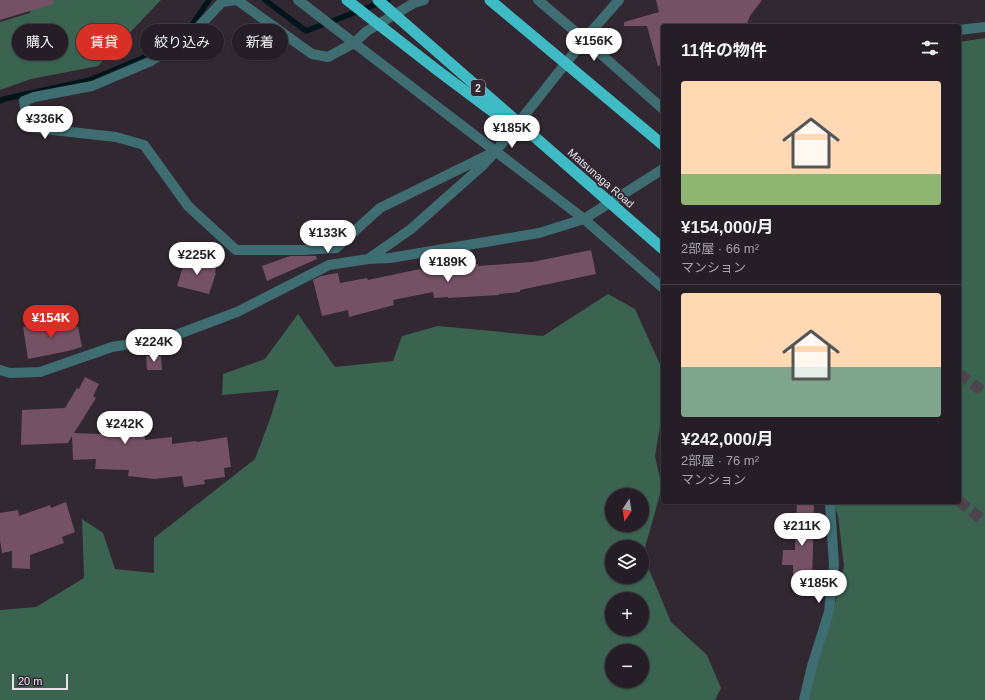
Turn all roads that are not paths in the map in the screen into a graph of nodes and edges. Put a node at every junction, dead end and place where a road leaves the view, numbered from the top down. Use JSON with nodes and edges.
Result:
{"nodes":[{"id":1,"x":298,"y":0,"type":"edge"},
{"id":2,"x":347,"y":0,"type":"edge"},
{"id":3,"x":378,"y":0,"type":"edge"},
{"id":4,"x":424,"y":0,"type":"edge"},
{"id":5,"x":490,"y":0,"type":"edge"},
{"id":6,"x":538,"y":0,"type":"edge"},
{"id":7,"x":619,"y":0,"type":"edge"},
{"id":8,"x":985,"y":27,"type":"edge"},
{"id":9,"x":961,"y":30,"type":"edge"},
{"id":10,"x":585,"y":40,"type":"junction"},
{"id":11,"x":354,"y":43,"type":"junction"},
{"id":12,"x":661,"y":106,"type":"edge"},
{"id":13,"x":661,"y":143,"type":"edge"},
{"id":14,"x":496,"y":151,"type":"junction"},
{"id":15,"x":661,"y":170,"type":"edge"},
{"id":16,"x":578,"y":175,"type":"junction"},
{"id":17,"x":584,"y":219,"type":"junction"},
{"id":18,"x":661,"y":247,"type":"edge"},
{"id":19,"x":368,"y":259,"type":"junction"},
{"id":20,"x":661,"y":286,"type":"edge"},
{"id":21,"x":0,"y":370,"type":"edge"},
{"id":22,"x":830,"y":504,"type":"edge"},
{"id":23,"x":804,"y":700,"type":"edge"}],
"edges":[{"from":1,"to":11,"type":"street"},
{"from":2,"to":16,"type":"highway","bridge":true},
{"from":3,"to":16,"type":"highway","name":"Matsunaga Road","number":"2","bridge":true},
{"from":4,"to":11,"type":"street"},
{"from":5,"to":13,"type":"highway","bridge":true},
{"from":6,"to":10,"type":"street"},
{"from":7,"to":10,"type":"street"},
{"from":8,"to":9,"type":"street"},
{"from":10,"to":12,"type":"street"},
{"from":10,"to":14,"type":"street"},
{"from":11,"to":14,"type":"street"},
{"from":11,"to":14,"type":"street"},
{"from":14,"to":17,"type":"street"},
{"from":14,"to":19,"type":"street"},
{"from":15,"to":17,"type":"street"},
{"from":16,"to":18,"type":"highway","name":"Matsunaga Road","number":"2","bridge":true},
{"from":17,"to":19,"type":"street"},
{"from":17,"to":20,"type":"street"},
{"from":19,"to":21,"type":"street"},
{"from":22,"to":23,"type":"street"}]}
